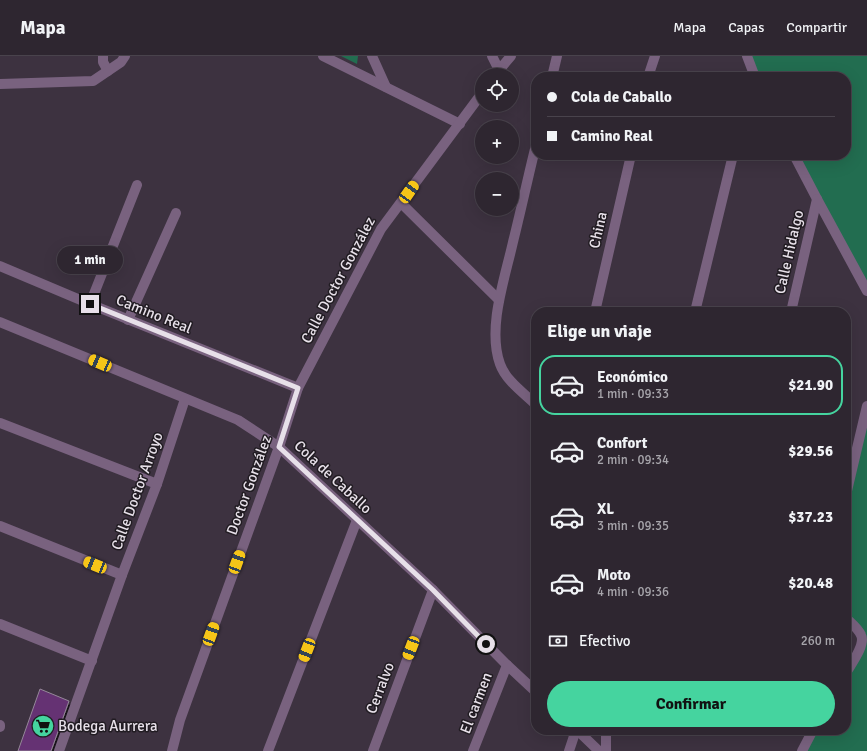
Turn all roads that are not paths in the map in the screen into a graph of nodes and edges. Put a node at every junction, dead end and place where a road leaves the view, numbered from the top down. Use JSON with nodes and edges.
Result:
{"nodes":[{"id":1,"x":103,"y":56,"type":"edge"},
{"id":2,"x":125,"y":56,"type":"edge"},
{"id":3,"x":323,"y":56,"type":"edge"},
{"id":4,"x":372,"y":56,"type":"edge"},
{"id":5,"x":492,"y":56,"type":"edge"},
{"id":6,"x":511,"y":56,"type":"edge"},
{"id":7,"x":557,"y":56,"type":"edge"},
{"id":8,"x":655,"y":56,"type":"edge"},
{"id":9,"x":747,"y":56,"type":"edge"},
{"id":10,"x":496,"y":68,"type":"edge"},
{"id":11,"x":500,"y":68,"type":"edge"},
{"id":12,"x":108,"y":71,"type":"junction"},
{"id":13,"x":553,"y":72,"type":"edge"},
{"id":14,"x":650,"y":72,"type":"edge"},
{"id":15,"x":752,"y":72,"type":"edge"},
{"id":16,"x":0,"y":84,"type":"edge"},
{"id":17,"x":386,"y":87,"type":"junction"},
{"id":18,"x":475,"y":103,"type":"edge"},
{"id":19,"x":460,"y":124,"type":"junction"},
{"id":20,"x":533,"y":160,"type":"edge"},
{"id":21,"x":630,"y":160,"type":"edge"},
{"id":22,"x":732,"y":160,"type":"edge"},
{"id":23,"x":797,"y":160,"type":"edge"},
{"id":24,"x":137,"y":186,"type":"dead end"},
{"id":25,"x":817,"y":199,"type":"junction"},
{"id":26,"x":401,"y":203,"type":"junction"},
{"id":27,"x":176,"y":213,"type":"dead end"},
{"id":28,"x":0,"y":266,"type":"edge"},
{"id":29,"x":867,"y":291,"type":"edge"},
{"id":30,"x":500,"y":300,"type":"junction"},
{"id":31,"x":90,"y":304,"type":"junction"},
{"id":32,"x":596,"y":307,"type":"edge"},
{"id":33,"x":696,"y":307,"type":"edge"},
{"id":34,"x":792,"y":307,"type":"edge"},
{"id":35,"x":128,"y":320,"type":"junction"},
{"id":36,"x":0,"y":322,"type":"edge"},
{"id":37,"x":298,"y":388,"type":"junction"},
{"id":38,"x":185,"y":399,"type":"junction"},
{"id":39,"x":531,"y":400,"type":"edge"},
{"id":40,"x":867,"y":406,"type":"edge"},
{"id":41,"x":0,"y":423,"type":"edge"},
{"id":42,"x":279,"y":447,"type":"junction"},
{"id":43,"x":851,"y":474,"type":"edge"},
{"id":44,"x":157,"y":484,"type":"junction"},
{"id":45,"x":357,"y":520,"type":"junction"},
{"id":46,"x":0,"y":526,"type":"edge"},
{"id":47,"x":122,"y":576,"type":"junction"},
{"id":48,"x":433,"y":590,"type":"junction"},
{"id":49,"x":851,"y":623,"type":"edge"},
{"id":50,"x":0,"y":624,"type":"edge"},
{"id":51,"x":92,"y":661,"type":"junction"},
{"id":52,"x":851,"y":664,"type":"edge"},
{"id":53,"x":507,"y":665,"type":"junction"},
{"id":54,"x":531,"y":687,"type":"edge"},
{"id":55,"x":575,"y":735,"type":"edge"},
{"id":56,"x":582,"y":735,"type":"edge"},
{"id":57,"x":606,"y":735,"type":"edge"},
{"id":58,"x":810,"y":735,"type":"edge"},
{"id":59,"x":59,"y":751,"type":"edge"},
{"id":60,"x":172,"y":751,"type":"edge"},
{"id":61,"x":268,"y":751,"type":"edge"},
{"id":62,"x":373,"y":751,"type":"edge"},
{"id":63,"x":473,"y":751,"type":"edge"},
{"id":64,"x":569,"y":751,"type":"edge"},
{"id":65,"x":598,"y":751,"type":"edge"},
{"id":66,"x":606,"y":751,"type":"edge"},
{"id":67,"x":802,"y":751,"type":"edge"}],
"edges":[{"from":1,"to":12,"type":"street"},
{"from":2,"to":12,"type":"street"},
{"from":3,"to":17,"type":"street"},
{"from":4,"to":17,"type":"street"},
{"from":5,"to":10,"type":"street"},
{"from":6,"to":11,"type":"street"},
{"from":7,"to":13,"type":"street"},
{"from":8,"to":14,"type":"street"},
{"from":9,"to":15,"type":"street"},
{"from":12,"to":16,"type":"street"},
{"from":17,"to":19,"type":"street"},
{"from":18,"to":19,"type":"street","name":"Calle Doctor González"},
{"from":19,"to":26,"type":"street","name":"Calle Doctor González"},
{"from":20,"to":30,"type":"street"},
{"from":21,"to":32,"type":"street","name":"China"},
{"from":22,"to":33,"type":"street"},
{"from":23,"to":25,"type":"street"},
{"from":24,"to":31,"type":"street"},
{"from":25,"to":29,"type":"street"},
{"from":25,"to":34,"type":"street","name":"Calle Hidalgo"},
{"from":26,"to":30,"type":"street"},
{"from":26,"to":37,"type":"street","name":"Calle Doctor González"},
{"from":27,"to":35,"type":"street"},
{"from":28,"to":31,"type":"street","name":"Camino Real"},
{"from":30,"to":39,"type":"street"},
{"from":31,"to":35,"type":"street","name":"Camino Real"},
{"from":35,"to":37,"type":"street","name":"Camino Real"},
{"from":36,"to":38,"type":"street","name":"Cola de Caballo"},
{"from":37,"to":42,"type":"street","name":"Doctor González"},
{"from":38,"to":42,"type":"street","name":"Cola de Caballo"},
{"from":38,"to":44,"type":"street","name":"Calle Doctor Arroyo"},
{"from":40,"to":43,"type":"street"},
{"from":41,"to":44,"type":"street"},
{"from":42,"to":45,"type":"street","name":"Cola de Caballo"},
{"from":42,"to":60,"type":"street","name":"Doctor González"},
{"from":44,"to":47,"type":"street","name":"Calle Doctor Arroyo"},
{"from":45,"to":48,"type":"street","name":"Cola de Caballo"},
{"from":45,"to":61,"type":"street"},
{"from":46,"to":47,"type":"street"},
{"from":47,"to":51,"type":"street","name":"Calle Doctor Arroyo"},
{"from":48,"to":53,"type":"street","name":"Cola de Caballo"},
{"from":48,"to":62,"type":"street","name":"Cerralvo"},
{"from":49,"to":52,"type":"street"},
{"from":50,"to":51,"type":"street"},
{"from":51,"to":59,"type":"street","name":"Calle Doctor Arroyo"},
{"from":53,"to":54,"type":"street","name":"Cola de Caballo"},
{"from":53,"to":63,"type":"street","name":"El carmen"},
{"from":55,"to":64,"type":"street"},
{"from":56,"to":65,"type":"street"},
{"from":57,"to":66,"type":"street"},
{"from":58,"to":67,"type":"street"}]}
